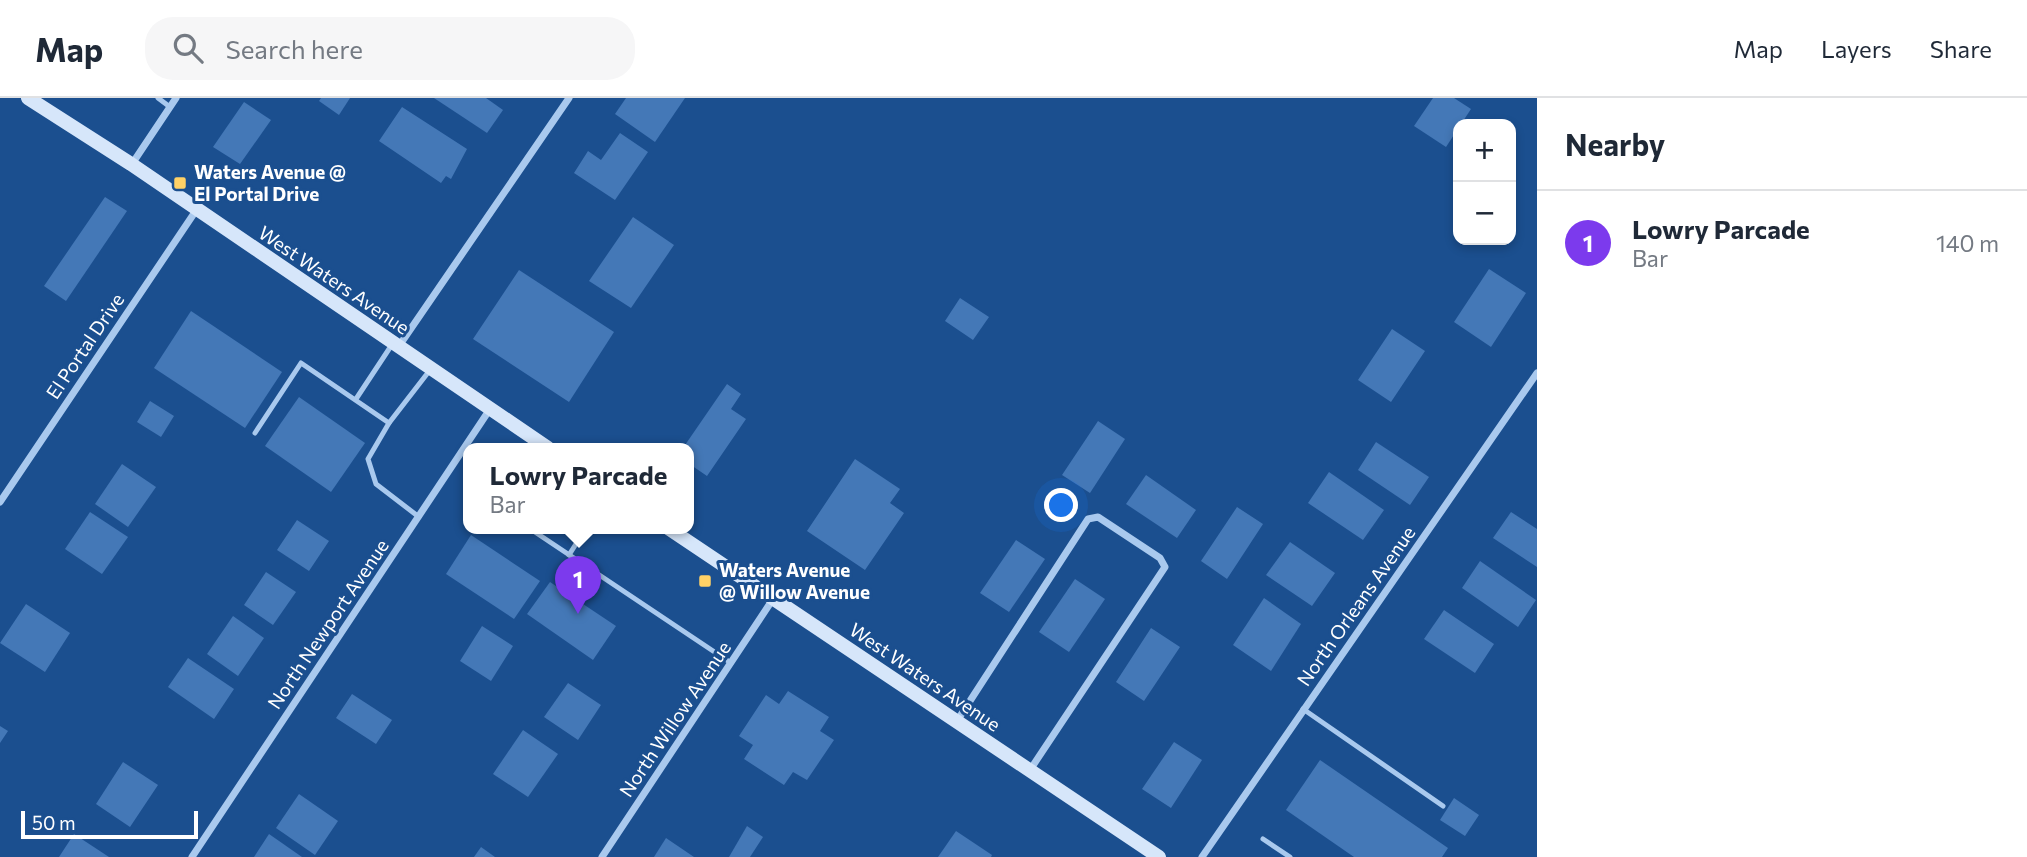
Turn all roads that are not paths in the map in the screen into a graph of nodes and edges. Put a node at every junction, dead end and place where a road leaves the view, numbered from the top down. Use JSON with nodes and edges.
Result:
{"nodes":[{"id":1,"x":28,"y":98,"type":"edge"},
{"id":2,"x":158,"y":98,"type":"edge"},
{"id":3,"x":176,"y":98,"type":"edge"},
{"id":4,"x":569,"y":98,"type":"edge"},
{"id":5,"x":170,"y":107,"type":"junction"},
{"id":6,"x":131,"y":164,"type":"junction"},
{"id":7,"x":197,"y":209,"type":"junction"},
{"id":8,"x":396,"y":345,"type":"junction"},
{"id":9,"x":431,"y":369,"type":"junction"},
{"id":10,"x":1537,"y":373,"type":"edge"},
{"id":11,"x":356,"y":399,"type":"junction"},
{"id":12,"x":490,"y":409,"type":"junction"},
{"id":13,"x":389,"y":423,"type":"junction"},
{"id":14,"x":255,"y":433,"type":"dead end"},
{"id":15,"x":468,"y":443,"type":"edge"},
{"id":16,"x":541,"y":443,"type":"edge"},
{"id":17,"x":463,"y":450,"type":"edge"},
{"id":18,"x":0,"y":502,"type":"edge"},
{"id":19,"x":419,"y":517,"type":"junction"},
{"id":20,"x":538,"y":534,"type":"edge"},
{"id":21,"x":582,"y":534,"type":"edge"},
{"id":22,"x":677,"y":534,"type":"edge"},
{"id":23,"x":569,"y":555,"type":"junction"},
{"id":24,"x":774,"y":599,"type":"junction"},
{"id":25,"x":731,"y":663,"type":"junction"},
{"id":26,"x":1303,"y":709,"type":"junction"},
{"id":27,"x":957,"y":721,"type":"junction"},
{"id":28,"x":1030,"y":770,"type":"junction"},
{"id":29,"x":1443,"y":806,"type":"dead end"},
{"id":30,"x":1263,"y":838,"type":"dead end"},
{"id":31,"x":192,"y":857,"type":"edge"},
{"id":32,"x":602,"y":857,"type":"edge"},
{"id":33,"x":1159,"y":857,"type":"edge"},
{"id":34,"x":1202,"y":857,"type":"edge"},
{"id":35,"x":1290,"y":857,"type":"edge"}],
"edges":[{"from":1,"to":6,"type":"main road","name":"West Waters Avenue"},
{"from":2,"to":5,"type":"lane"},
{"from":3,"to":5,"type":"street"},
{"from":4,"to":8,"type":"street"},
{"from":5,"to":6,"type":"street"},
{"from":6,"to":7,"type":"main road","name":"West Waters Avenue"},
{"from":7,"to":8,"type":"main road","name":"West Waters Avenue"},
{"from":7,"to":18,"type":"street","name":"El Portal Drive"},
{"from":8,"to":9,"type":"main road","name":"West Waters Avenue"},
{"from":8,"to":11,"type":"lane"},
{"from":9,"to":12,"type":"main road","name":"West Waters Avenue"},
{"from":9,"to":13,"type":"lane"},
{"from":10,"to":26,"type":"street","name":"North Orleans Avenue"},
{"from":11,"to":13,"type":"lane"},
{"from":11,"to":14,"type":"lane"},
{"from":12,"to":15,"type":"street","name":"North Newport Avenue"},
{"from":12,"to":16,"type":"main road","name":"West Waters Avenue"},
{"from":13,"to":19,"type":"lane"},
{"from":17,"to":19,"type":"street","name":"North Newport Avenue"},
{"from":19,"to":31,"type":"street","name":"North Newport Avenue"},
{"from":20,"to":23,"type":"lane"},
{"from":21,"to":23,"type":"lane"},
{"from":22,"to":24,"type":"main road","name":"West Waters Avenue"},
{"from":23,"to":25,"type":"lane"},
{"from":24,"to":25,"type":"street","name":"North Willow Avenue"},
{"from":24,"to":27,"type":"main road","name":"West Waters Avenue"},
{"from":25,"to":32,"type":"street","name":"North Willow Avenue"},
{"from":26,"to":29,"type":"lane"},
{"from":26,"to":34,"type":"street","name":"North Orleans Avenue"},
{"from":27,"to":28,"type":"main road","name":"West Waters Avenue"},
{"from":27,"to":28,"type":"street"},
{"from":28,"to":33,"type":"main road","name":"West Waters Avenue"},
{"from":30,"to":35,"type":"lane"}]}
